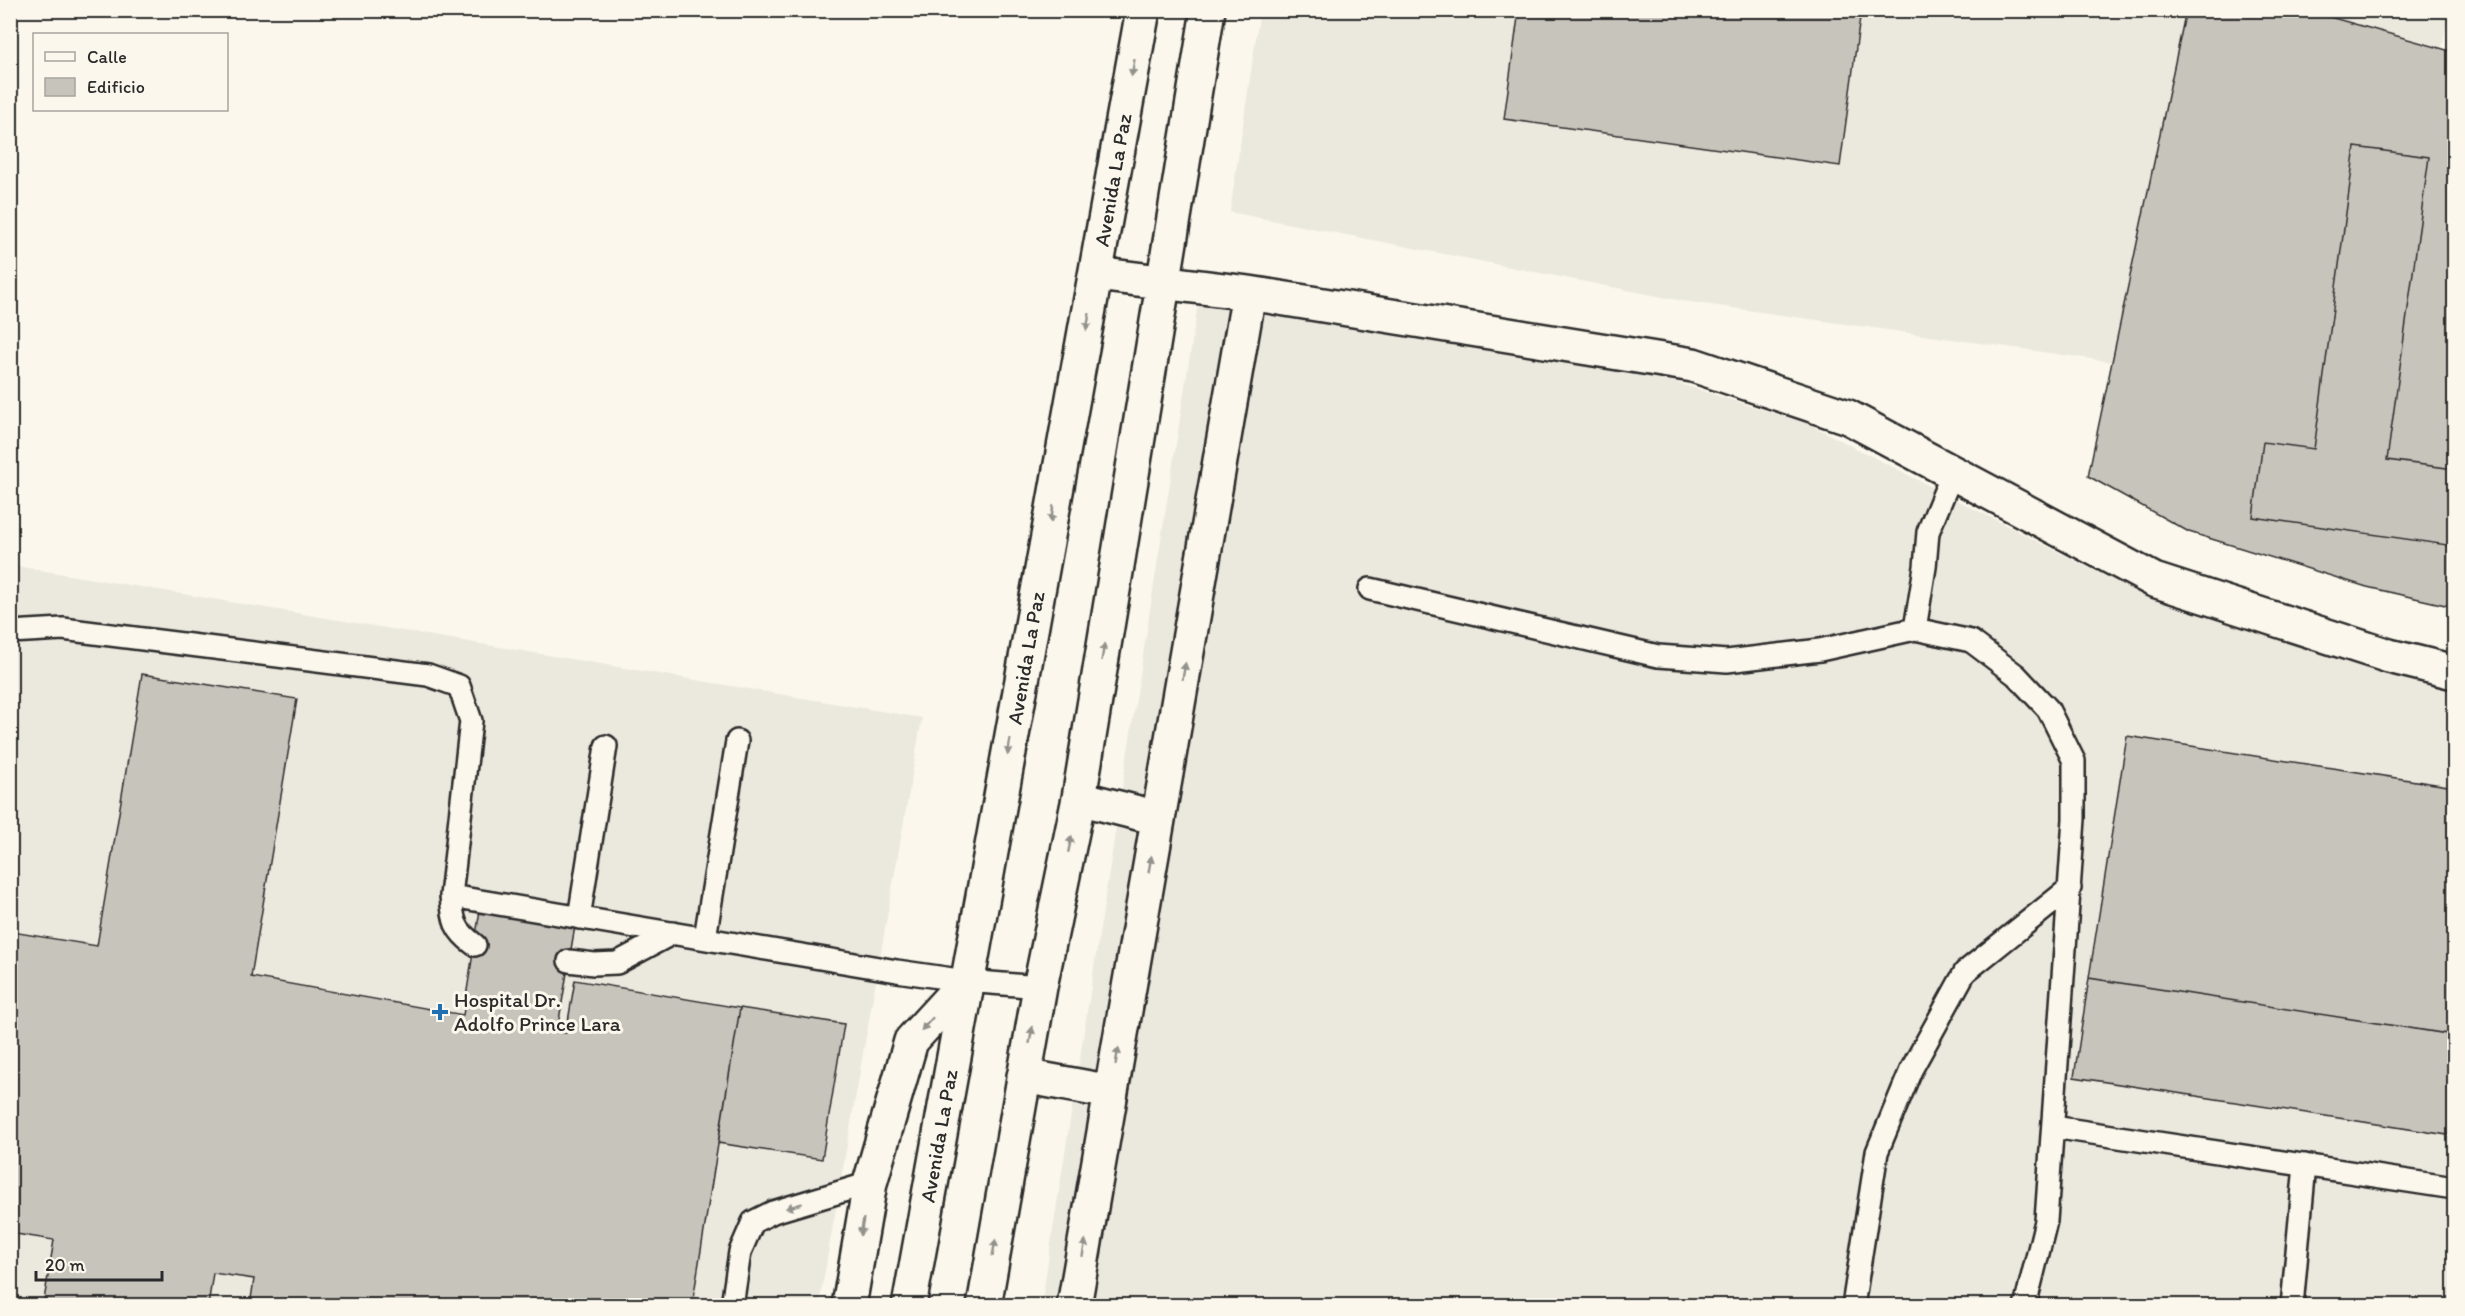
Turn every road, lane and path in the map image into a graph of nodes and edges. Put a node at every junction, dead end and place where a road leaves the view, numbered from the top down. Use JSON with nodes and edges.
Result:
{"nodes":[{"id":1,"x":1143,"y":10,"type":"edge"},
{"id":2,"x":1208,"y":10,"type":"edge"},
{"id":3,"x":1096,"y":274,"type":"junction"},
{"id":4,"x":1164,"y":282,"type":"junction"},
{"id":5,"x":1249,"y":293,"type":"junction"},
{"id":6,"x":1952,"y":474,"type":"junction"},
{"id":7,"x":1370,"y":590,"type":"dead end"},
{"id":8,"x":1915,"y":629,"type":"junction"},
{"id":9,"x":10,"y":632,"type":"edge"},
{"id":10,"x":2454,"y":672,"type":"edge"},
{"id":11,"x":737,"y":741,"type":"dead end"},
{"id":12,"x":606,"y":746,"type":"dead end"},
{"id":13,"x":1079,"y":798,"type":"junction"},
{"id":14,"x":1158,"y":818,"type":"junction"},
{"id":15,"x":2070,"y":888,"type":"junction"},
{"id":16,"x":452,"y":896,"type":"junction"},
{"id":17,"x":579,"y":918,"type":"junction"},
{"id":18,"x":673,"y":933,"type":"junction"},
{"id":19,"x":705,"y":938,"type":"junction"},
{"id":20,"x":475,"y":945,"type":"dead end"},
{"id":21,"x":569,"y":961,"type":"dead end"},
{"id":22,"x":966,"y":981,"type":"junction"},
{"id":23,"x":1040,"y":987,"type":"junction"},
{"id":24,"x":1024,"y":1076,"type":"junction"},
{"id":25,"x":1111,"y":1092,"type":"junction"},
{"id":26,"x":2053,"y":1127,"type":"junction"},
{"id":27,"x":2305,"y":1165,"type":"junction"},
{"id":28,"x":870,"y":1183,"type":"junction"},
{"id":29,"x":2454,"y":1188,"type":"edge"},
{"id":30,"x":732,"y":1305,"type":"edge"},
{"id":31,"x":849,"y":1305,"type":"edge"},
{"id":32,"x":909,"y":1305,"type":"edge"},
{"id":33,"x":984,"y":1305,"type":"edge"},
{"id":34,"x":1074,"y":1305,"type":"edge"},
{"id":35,"x":1853,"y":1305,"type":"edge"},
{"id":36,"x":2025,"y":1305,"type":"edge"},
{"id":37,"x":2292,"y":1305,"type":"edge"}],
"edges":[{"from":1,"to":3,"type":"street","name":"Avenida La Paz","one_way":true},
{"from":2,"to":4,"type":"street"},
{"from":3,"to":4,"type":"street"},
{"from":3,"to":22,"type":"street","name":"Avenida La Paz","one_way":true},
{"from":4,"to":5,"type":"street"},
{"from":13,"to":4,"type":"street","one_way":true},
{"from":5,"to":6,"type":"street"},
{"from":14,"to":5,"type":"street","one_way":true},
{"from":6,"to":8,"type":"lane"},
{"from":6,"to":10,"type":"street"},
{"from":7,"to":8,"type":"lane"},
{"from":8,"to":15,"type":"lane"},
{"from":9,"to":16,"type":"lane"},
{"from":11,"to":19,"type":"lane"},
{"from":12,"to":17,"type":"lane"},
{"from":13,"to":14,"type":"street"},
{"from":23,"to":13,"type":"street","one_way":true},
{"from":25,"to":14,"type":"street","one_way":true},
{"from":15,"to":26,"type":"lane"},
{"from":15,"to":35,"type":"lane"},
{"from":16,"to":17,"type":"lane"},
{"from":16,"to":20,"type":"lane"},
{"from":17,"to":18,"type":"lane"},
{"from":18,"to":19,"type":"lane"},
{"from":18,"to":21,"type":"lane"},
{"from":19,"to":22,"type":"lane"},
{"from":22,"to":23,"type":"lane"},
{"from":22,"to":28,"type":"street","one_way":true},
{"from":22,"to":32,"type":"street","name":"Avenida La Paz"},
{"from":24,"to":23,"type":"street","one_way":true},
{"from":24,"to":25,"type":"street"},
{"from":33,"to":24,"type":"street","one_way":true},
{"from":34,"to":25,"type":"street","one_way":true},
{"from":26,"to":27,"type":"lane"},
{"from":26,"to":36,"type":"lane"},
{"from":27,"to":29,"type":"lane"},
{"from":27,"to":37,"type":"lane"},
{"from":28,"to":30,"type":"lane","one_way":true},
{"from":28,"to":31,"type":"street","one_way":true}]}
